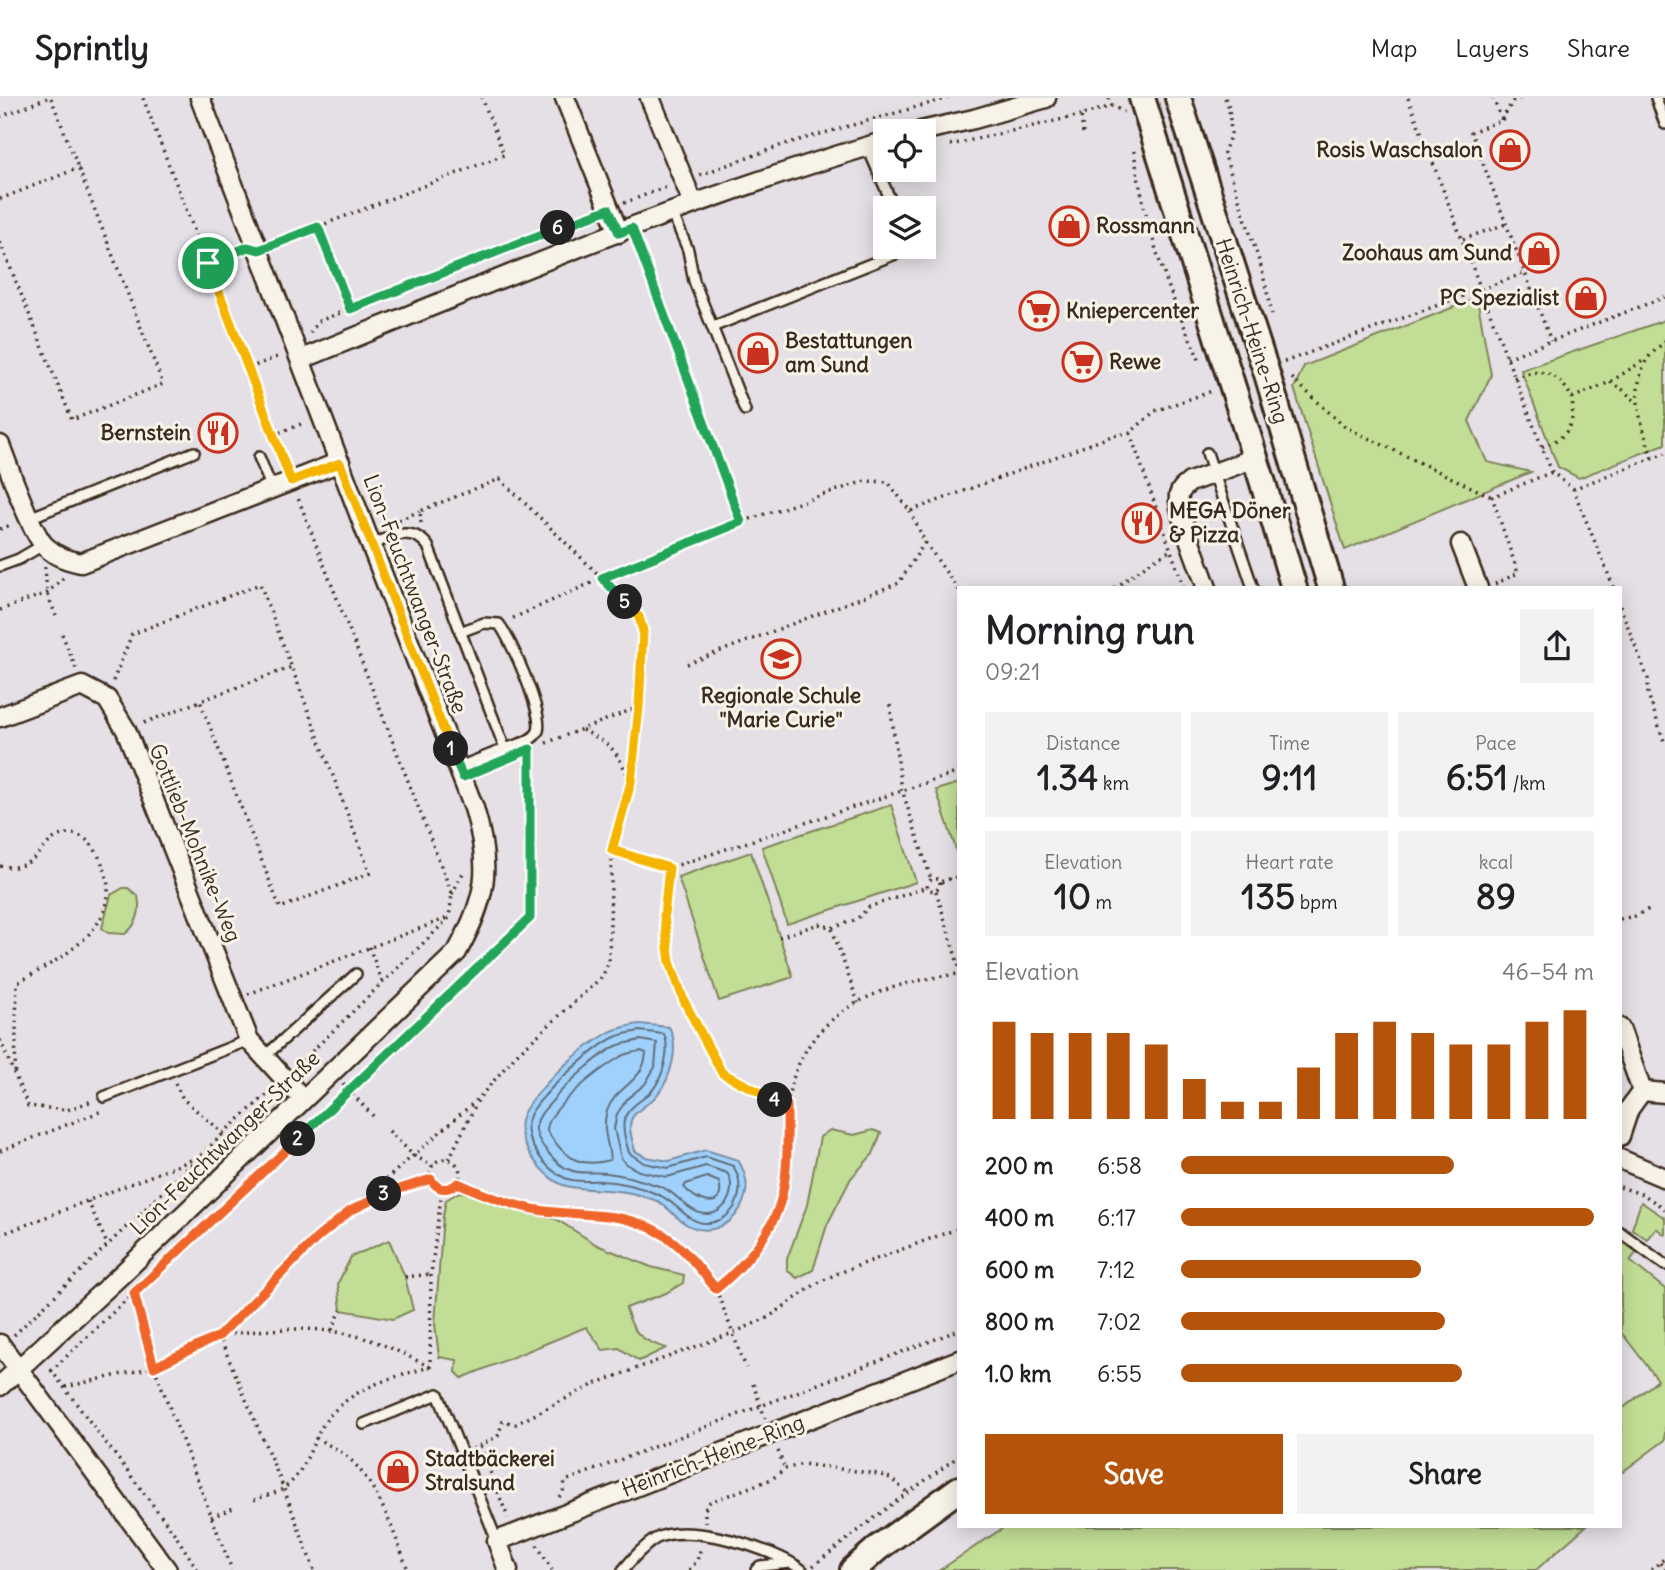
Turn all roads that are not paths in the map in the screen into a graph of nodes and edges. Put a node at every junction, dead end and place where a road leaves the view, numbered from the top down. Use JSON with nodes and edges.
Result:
{"nodes":[{"id":1,"x":200,"y":98,"type":"edge"},
{"id":2,"x":565,"y":98,"type":"edge"},
{"id":3,"x":650,"y":98,"type":"edge"},
{"id":4,"x":1046,"y":98,"type":"edge"},
{"id":5,"x":1178,"y":98,"type":"edge"},
{"id":6,"x":1656,"y":98,"type":"edge"},
{"id":7,"x":1025,"y":101,"type":"edge"},
{"id":8,"x":1136,"y":107,"type":"edge"},
{"id":9,"x":1665,"y":124,"type":"edge"},
{"id":10,"x":936,"y":127,"type":"edge"},
{"id":11,"x":873,"y":144,"type":"edge"},
{"id":12,"x":867,"y":146,"type":"junction"},
{"id":13,"x":889,"y":196,"type":"edge"},
{"id":14,"x":692,"y":203,"type":"junction"},
{"id":15,"x":675,"y":218,"type":"junction"},
{"id":16,"x":623,"y":239,"type":"junction"},
{"id":17,"x":883,"y":259,"type":"edge"},
{"id":18,"x":712,"y":327,"type":"junction"},
{"id":19,"x":300,"y":354,"type":"junction"},
{"id":20,"x":745,"y":410,"type":"dead end"},
{"id":21,"x":0,"y":445,"type":"edge"},
{"id":22,"x":194,"y":453,"type":"dead end"},
{"id":23,"x":1207,"y":453,"type":"dead end"},
{"id":24,"x":259,"y":457,"type":"dead end"},
{"id":25,"x":1255,"y":458,"type":"junction"},
{"id":26,"x":340,"y":463,"type":"junction"},
{"id":27,"x":1215,"y":474,"type":"junction"},
{"id":28,"x":1264,"y":483,"type":"junction"},
{"id":29,"x":272,"y":489,"type":"junction"},
{"id":30,"x":29,"y":518,"type":"junction"},
{"id":31,"x":1461,"y":544,"type":"dead end"},
{"id":32,"x":43,"y":545,"type":"junction"},
{"id":33,"x":370,"y":545,"type":"junction"},
{"id":34,"x":0,"y":566,"type":"edge"},
{"id":35,"x":1328,"y":577,"type":"edge"},
{"id":36,"x":1206,"y":586,"type":"edge"},
{"id":37,"x":1252,"y":586,"type":"edge"},
{"id":38,"x":1293,"y":586,"type":"edge"},
{"id":39,"x":1310,"y":586,"type":"edge"},
{"id":40,"x":1477,"y":586,"type":"edge"},
{"id":41,"x":460,"y":632,"type":"junction"},
{"id":42,"x":0,"y":717,"type":"edge"},
{"id":43,"x":505,"y":749,"type":"junction"},
{"id":44,"x":459,"y":767,"type":"junction"},
{"id":45,"x":356,"y":974,"type":"dead end"},
{"id":46,"x":1622,"y":1033,"type":"edge"},
{"id":47,"x":249,"y":1041,"type":"junction"},
{"id":48,"x":264,"y":1057,"type":"junction"},
{"id":49,"x":1643,"y":1091,"type":"junction"},
{"id":50,"x":1665,"y":1093,"type":"edge"},
{"id":51,"x":104,"y":1097,"type":"road end"},
{"id":52,"x":303,"y":1099,"type":"junction"},
{"id":53,"x":1625,"y":1105,"type":"edge"},
{"id":54,"x":1622,"y":1124,"type":"edge"},
{"id":55,"x":1622,"y":1160,"type":"edge"},
{"id":56,"x":1665,"y":1178,"type":"edge"},
{"id":57,"x":1622,"y":1233,"type":"edge"},
{"id":58,"x":1665,"y":1265,"type":"edge"},
{"id":59,"x":6,"y":1339,"type":"edge"},
{"id":60,"x":957,"y":1361,"type":"edge"},
{"id":61,"x":18,"y":1370,"type":"junction"},
{"id":62,"x":0,"y":1386,"type":"edge"},
{"id":63,"x":364,"y":1424,"type":"dead end"},
{"id":64,"x":957,"y":1490,"type":"edge"},
{"id":65,"x":494,"y":1533,"type":"junction"},
{"id":66,"x":793,"y":1563,"type":"junction"},
{"id":67,"x":167,"y":1570,"type":"edge"},
{"id":68,"x":508,"y":1570,"type":"edge"},
{"id":69,"x":623,"y":1570,"type":"edge"},
{"id":70,"x":756,"y":1570,"type":"edge"},
{"id":71,"x":802,"y":1570,"type":"edge"},
{"id":72,"x":853,"y":1570,"type":"edge"}],
"edges":[{"from":1,"to":19,"type":"street","name":"Lion-Feuchtwanger-Straße"},
{"from":2,"to":16,"type":"street"},
{"from":3,"to":14,"type":"street"},
{"from":4,"to":7,"type":"street"},
{"from":5,"to":35,"type":"main road","name":"Heinrich-Heine-Ring"},
{"from":6,"to":9,"type":"lane"},
{"from":7,"to":10,"type":"street"},
{"from":8,"to":25,"type":"main road","name":"Heinrich-Heine-Ring"},
{"from":11,"to":12,"type":"street"},
{"from":12,"to":13,"type":"lane"},
{"from":12,"to":14,"type":"street"},
{"from":14,"to":15,"type":"street"},
{"from":15,"to":16,"type":"street"},
{"from":15,"to":18,"type":"lane"},
{"from":16,"to":19,"type":"street"},
{"from":17,"to":18,"type":"lane"},
{"from":18,"to":20,"type":"lane"},
{"from":19,"to":26,"type":"street","name":"Lion-Feuchtwanger-Straße"},
{"from":21,"to":30,"type":"street"},
{"from":22,"to":30,"type":"lane"},
{"from":23,"to":27,"type":"lane"},
{"from":24,"to":29,"type":"lane"},
{"from":25,"to":27,"type":"street"},
{"from":25,"to":28,"type":"main road","name":"Heinrich-Heine-Ring"},
{"from":25,"to":35,"type":"main road","name":"Heinrich-Heine-Ring"},
{"from":26,"to":29,"type":"street"},
{"from":26,"to":33,"type":"street","name":"Lion-Feuchtwanger-Straße"},
{"from":27,"to":36,"type":"street"},
{"from":27,"to":37,"type":"lane"},
{"from":28,"to":38,"type":"main road","name":"Heinrich-Heine-Ring"},
{"from":28,"to":39,"type":"main road","name":"Heinrich-Heine-Ring"},
{"from":29,"to":32,"type":"street"},
{"from":30,"to":32,"type":"street"},
{"from":31,"to":40,"type":"street"},
{"from":32,"to":34,"type":"lane"},
{"from":33,"to":41,"type":"lane"},
{"from":33,"to":44,"type":"street","name":"Lion-Feuchtwanger-Straße"},
{"from":41,"to":43,"type":"lane"},
{"from":41,"to":43,"type":"lane"},
{"from":42,"to":47,"type":"street","name":"Gottlieb-Mohnike-Weg"},
{"from":43,"to":44,"type":"lane"},
{"from":44,"to":52,"type":"street","name":"Lion-Feuchtwanger-Straße"},
{"from":45,"to":48,"type":"lane"},
{"from":46,"to":49,"type":"street"},
{"from":47,"to":48,"type":"street","name":"Gottlieb-Mohnike-Weg"},
{"from":47,"to":51,"type":"lane"},
{"from":48,"to":52,"type":"street","name":"Gottlieb-Mohnike-Weg"},
{"from":49,"to":50,"type":"street"},
{"from":49,"to":53,"type":"street"},
{"from":52,"to":61,"type":"street","name":"Lion-Feuchtwanger-Straße"},
{"from":53,"to":54,"type":"street"},
{"from":55,"to":56,"type":"street"},
{"from":57,"to":58,"type":"lane"},
{"from":59,"to":61,"type":"street"},
{"from":60,"to":65,"type":"street","name":"Heinrich-Heine-Ring"},
{"from":61,"to":62,"type":"street","name":"Lion-Feuchtwanger-Straße"},
{"from":61,"to":67,"type":"street"},
{"from":63,"to":65,"type":"lane"},
{"from":64,"to":72,"type":"main road"},
{"from":65,"to":68,"type":"street"},
{"from":66,"to":69,"type":"lane"},
{"from":66,"to":70,"type":"lane"},
{"from":66,"to":71,"type":"lane"}]}
